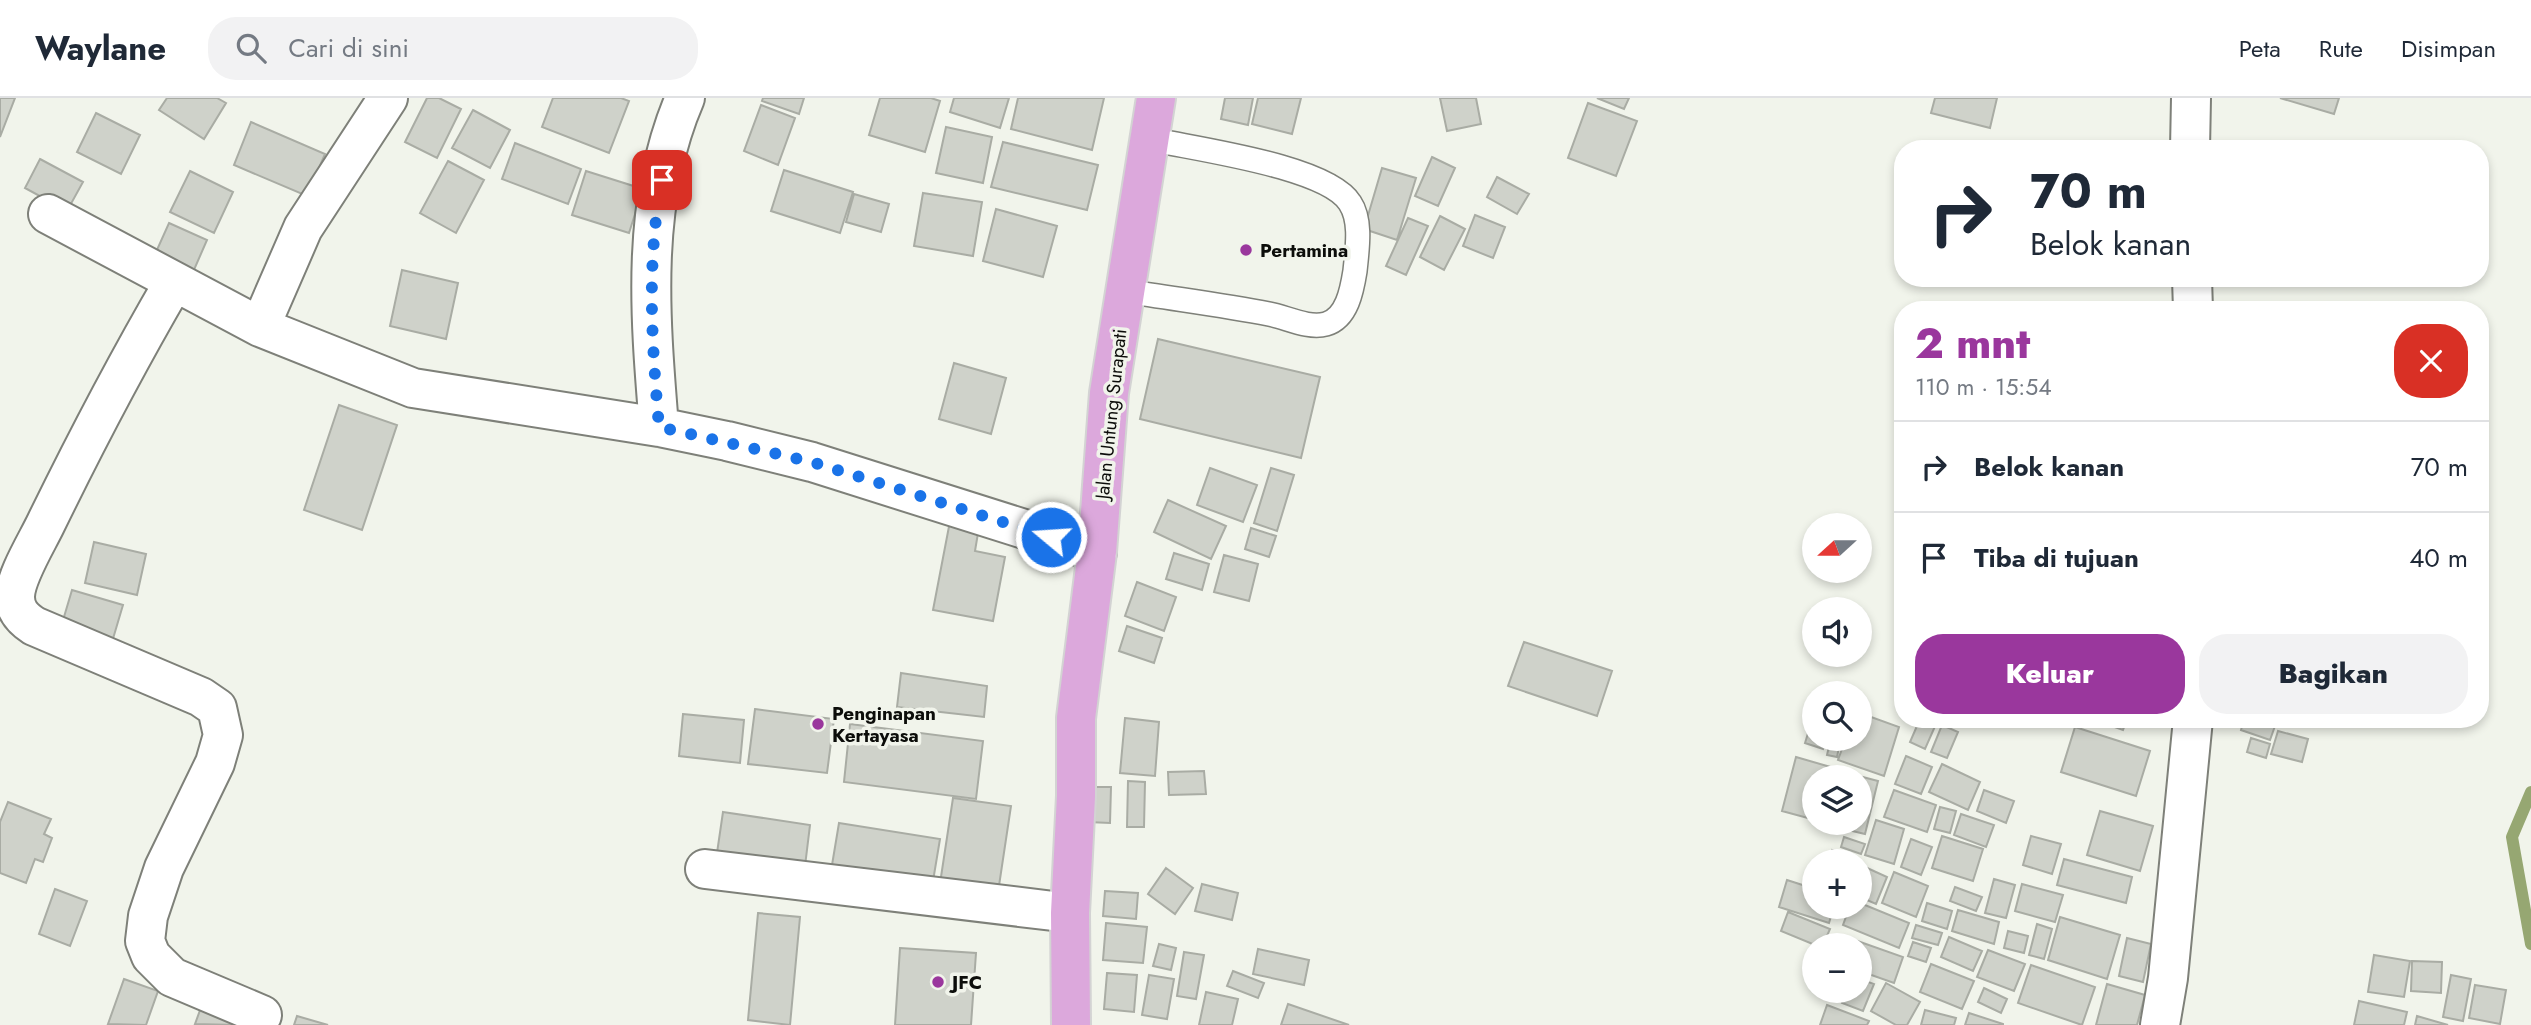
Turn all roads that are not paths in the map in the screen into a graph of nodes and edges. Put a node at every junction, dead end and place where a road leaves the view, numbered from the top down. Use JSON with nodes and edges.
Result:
{"nodes":[{"id":1,"x":388,"y":98,"type":"edge"},
{"id":2,"x":685,"y":98,"type":"edge"},
{"id":3,"x":1156,"y":98,"type":"edge"},
{"id":4,"x":2191,"y":98,"type":"edge"},
{"id":5,"x":1150,"y":139,"type":"junction"},
{"id":6,"x":2190,"y":140,"type":"edge"},
{"id":7,"x":48,"y":214,"type":"dead end"},
{"id":8,"x":174,"y":282,"type":"junction"},
{"id":9,"x":1126,"y":291,"type":"junction"},
{"id":10,"x":261,"y":327,"type":"junction"},
{"id":11,"x":659,"y":427,"type":"junction"},
{"id":12,"x":1097,"y":552,"type":"junction"},
{"id":13,"x":2192,"y":728,"type":"edge"},
{"id":14,"x":705,"y":869,"type":"dead end"},
{"id":15,"x":1070,"y":913,"type":"junction"},
{"id":16,"x":262,"y":1015,"type":"dead end"},
{"id":17,"x":1071,"y":1025,"type":"edge"},
{"id":18,"x":2160,"y":1025,"type":"edge"}],
"edges":[{"from":1,"to":10,"type":"street"},
{"from":2,"to":11,"type":"street"},
{"from":3,"to":5,"type":"highway","name":"Jalan Untung Surapati"},
{"from":4,"to":6,"type":"street"},
{"from":5,"to":9,"type":"highway","name":"Jalan Untung Surapati"},
{"from":5,"to":9,"type":"lane"},
{"from":7,"to":8,"type":"street"},
{"from":8,"to":10,"type":"street"},
{"from":8,"to":16,"type":"street"},
{"from":9,"to":12,"type":"highway","name":"Jalan Untung Surapati"},
{"from":10,"to":11,"type":"street"},
{"from":11,"to":12,"type":"street"},
{"from":12,"to":15,"type":"highway","name":"Jalan Untung Surapati"},
{"from":13,"to":18,"type":"street"},
{"from":14,"to":15,"type":"street"},
{"from":15,"to":17,"type":"highway","name":"Jalan Untung Surapati"}]}
